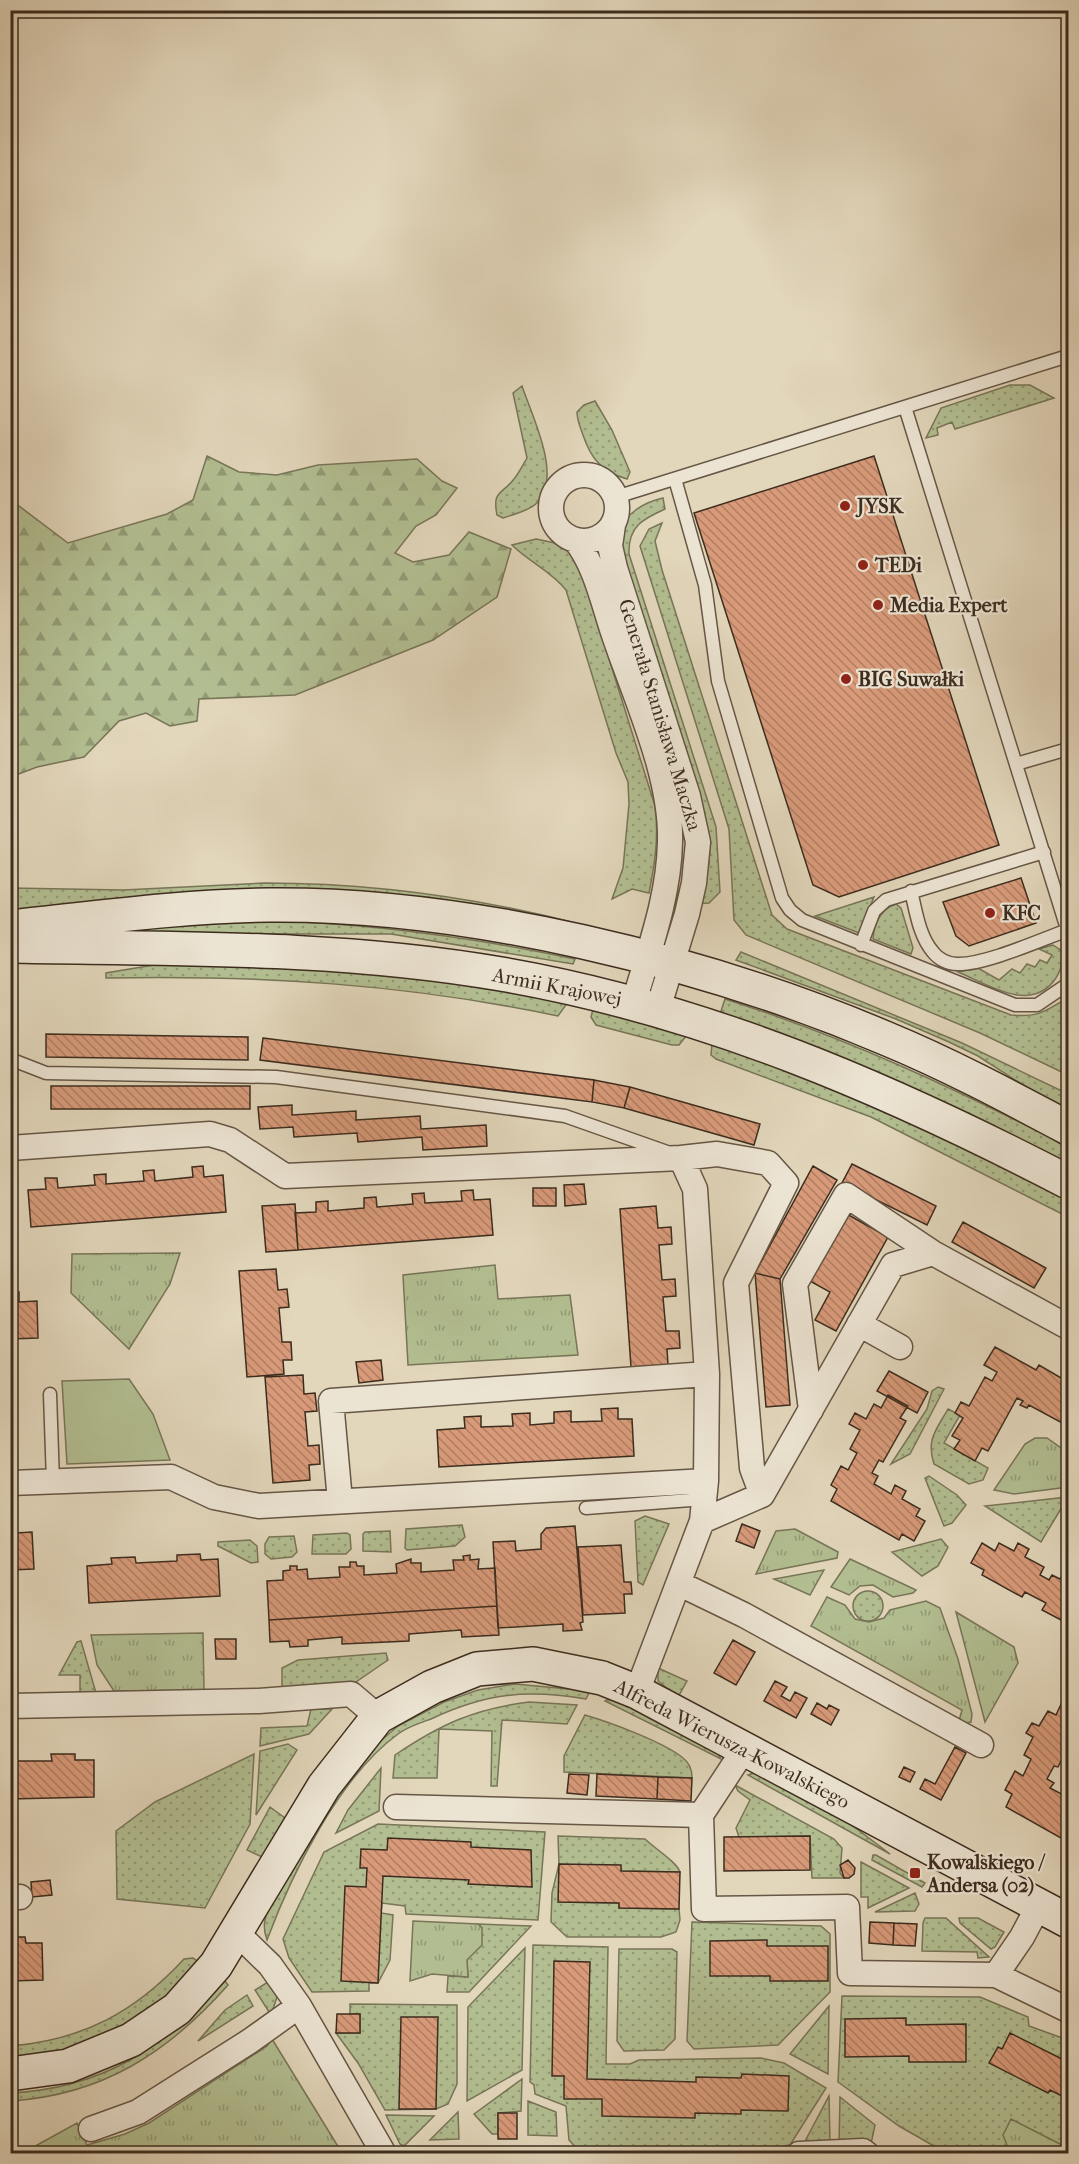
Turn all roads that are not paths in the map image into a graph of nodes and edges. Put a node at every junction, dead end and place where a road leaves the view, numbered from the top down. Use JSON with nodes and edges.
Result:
{"nodes":[{"id":1,"x":1068,"y":358,"type":"edge"},
{"id":2,"x":905,"y":407,"type":"junction"},
{"id":3,"x":675,"y":479,"type":"junction"},
{"id":4,"x":616,"y":497,"type":"junction"},
{"id":5,"x":613,"y":525,"type":"junction"},
{"id":6,"x":575,"y":540,"type":"junction"},
{"id":7,"x":1068,"y":749,"type":"edge"},
{"id":8,"x":1016,"y":764,"type":"junction"},
{"id":9,"x":1044,"y":852,"type":"junction"},
{"id":10,"x":911,"y":891,"type":"junction"},
{"id":11,"x":10,"y":927,"type":"edge"},
{"id":12,"x":1068,"y":931,"type":"edge"},
{"id":13,"x":861,"y":945,"type":"junction"},
{"id":14,"x":10,"y":946,"type":"edge"},
{"id":15,"x":659,"y":963,"type":"junction"},
{"id":16,"x":1068,"y":984,"type":"edge"},
{"id":17,"x":646,"y":1006,"type":"junction"},
{"id":18,"x":10,"y":1059,"type":"edge"},
{"id":19,"x":1068,"y":1128,"type":"edge"},
{"id":20,"x":10,"y":1148,"type":"edge"},
{"id":21,"x":681,"y":1158,"type":"junction"},
{"id":22,"x":1068,"y":1182,"type":"edge"},
{"id":23,"x":933,"y":1253,"type":"junction"},
{"id":24,"x":859,"y":1324,"type":"junction"},
{"id":25,"x":1068,"y":1327,"type":"edge"},
{"id":26,"x":900,"y":1347,"type":"dead end"},
{"id":27,"x":708,"y":1374,"type":"junction"},
{"id":28,"x":50,"y":1394,"type":"dead end"},
{"id":29,"x":811,"y":1410,"type":"junction"},
{"id":30,"x":53,"y":1482,"type":"junction"},
{"id":31,"x":10,"y":1483,"type":"edge"},
{"id":32,"x":762,"y":1495,"type":"junction"},
{"id":33,"x":340,"y":1501,"type":"junction"},
{"id":34,"x":704,"y":1501,"type":"junction"},
{"id":35,"x":586,"y":1508,"type":"dead end"},
{"id":36,"x":680,"y":1584,"type":"junction"},
{"id":37,"x":637,"y":1692,"type":"junction"},
{"id":38,"x":10,"y":1706,"type":"edge"},
{"id":39,"x":378,"y":1718,"type":"junction"},
{"id":40,"x":981,"y":1745,"type":"dead end"},
{"id":41,"x":745,"y":1748,"type":"junction"},
{"id":42,"x":396,"y":1807,"type":"dead end"},
{"id":43,"x":701,"y":1815,"type":"junction"},
{"id":44,"x":1039,"y":1905,"type":"junction"},
{"id":45,"x":1068,"y":1921,"type":"edge"},
{"id":46,"x":237,"y":1933,"type":"junction"},
{"id":47,"x":996,"y":1975,"type":"junction"},
{"id":48,"x":298,"y":2006,"type":"junction"},
{"id":49,"x":1068,"y":2010,"type":"edge"},
{"id":50,"x":10,"y":2074,"type":"edge"},
{"id":51,"x":91,"y":2129,"type":"dead end"},
{"id":52,"x":384,"y":2154,"type":"edge"},
{"id":53,"x":799,"y":2154,"type":"edge"},
{"id":54,"x":867,"y":2154,"type":"edge"}],
"edges":[{"from":1,"to":2,"type":"lane"},
{"from":2,"to":3,"type":"lane"},
{"from":2,"to":8,"type":"lane"},
{"from":3,"to":4,"type":"lane"},
{"from":3,"to":13,"type":"lane"},
{"from":4,"to":5,"type":"street"},
{"from":4,"to":6,"type":"street"},
{"from":5,"to":6,"type":"street"},
{"from":5,"to":15,"type":"street","name":"Generała Stanisława Maczka"},
{"from":6,"to":15,"type":"street","name":"Generała Stanisława Maczka"},
{"from":7,"to":8,"type":"lane"},
{"from":8,"to":9,"type":"lane"},
{"from":9,"to":10,"type":"lane"},
{"from":9,"to":12,"type":"lane"},
{"from":10,"to":12,"type":"lane"},
{"from":10,"to":13,"type":"lane"},
{"from":11,"to":15,"type":"main road"},
{"from":13,"to":16,"type":"lane"},
{"from":14,"to":17,"type":"main road","name":"Armii Krajowej"},
{"from":15,"to":17,"type":"street","name":"Generała Stanisława Maczka"},
{"from":15,"to":19,"type":"main road"},
{"from":17,"to":22,"type":"main road","name":"Armii Krajowej"},
{"from":18,"to":21,"type":"lane"},
{"from":20,"to":21,"type":"street"},
{"from":21,"to":27,"type":"street"},
{"from":21,"to":32,"type":"street"},
{"from":23,"to":24,"type":"street"},
{"from":23,"to":25,"type":"street"},
{"from":23,"to":29,"type":"street"},
{"from":24,"to":26,"type":"street"},
{"from":24,"to":29,"type":"street"},
{"from":27,"to":33,"type":"street"},
{"from":27,"to":34,"type":"street"},
{"from":28,"to":30,"type":"lane"},
{"from":29,"to":32,"type":"street"},
{"from":30,"to":31,"type":"street"},
{"from":30,"to":33,"type":"street"},
{"from":32,"to":34,"type":"street"},
{"from":33,"to":34,"type":"street"},
{"from":34,"to":35,"type":"lane"},
{"from":34,"to":36,"type":"street"},
{"from":36,"to":37,"type":"street"},
{"from":36,"to":40,"type":"street"},
{"from":37,"to":39,"type":"main road","name":"Alfreda Wierusza-Kowalskiego"},
{"from":37,"to":41,"type":"main road","name":"Alfreda Wierusza-Kowalskiego"},
{"from":38,"to":39,"type":"street"},
{"from":39,"to":46,"type":"main road","name":"Alfreda Wierusza-Kowalskiego"},
{"from":41,"to":43,"type":"street"},
{"from":41,"to":44,"type":"main road","name":"Alfreda Wierusza-Kowalskiego"},
{"from":42,"to":43,"type":"street"},
{"from":43,"to":47,"type":"street"},
{"from":44,"to":45,"type":"main road","name":"Alfreda Wierusza-Kowalskiego"},
{"from":44,"to":47,"type":"street"},
{"from":46,"to":48,"type":"street"},
{"from":46,"to":50,"type":"main road","name":"Alfreda Wierusza-Kowalskiego"},
{"from":47,"to":49,"type":"street"},
{"from":48,"to":51,"type":"street"},
{"from":48,"to":52,"type":"street"},
{"from":53,"to":54,"type":"street"}]}
